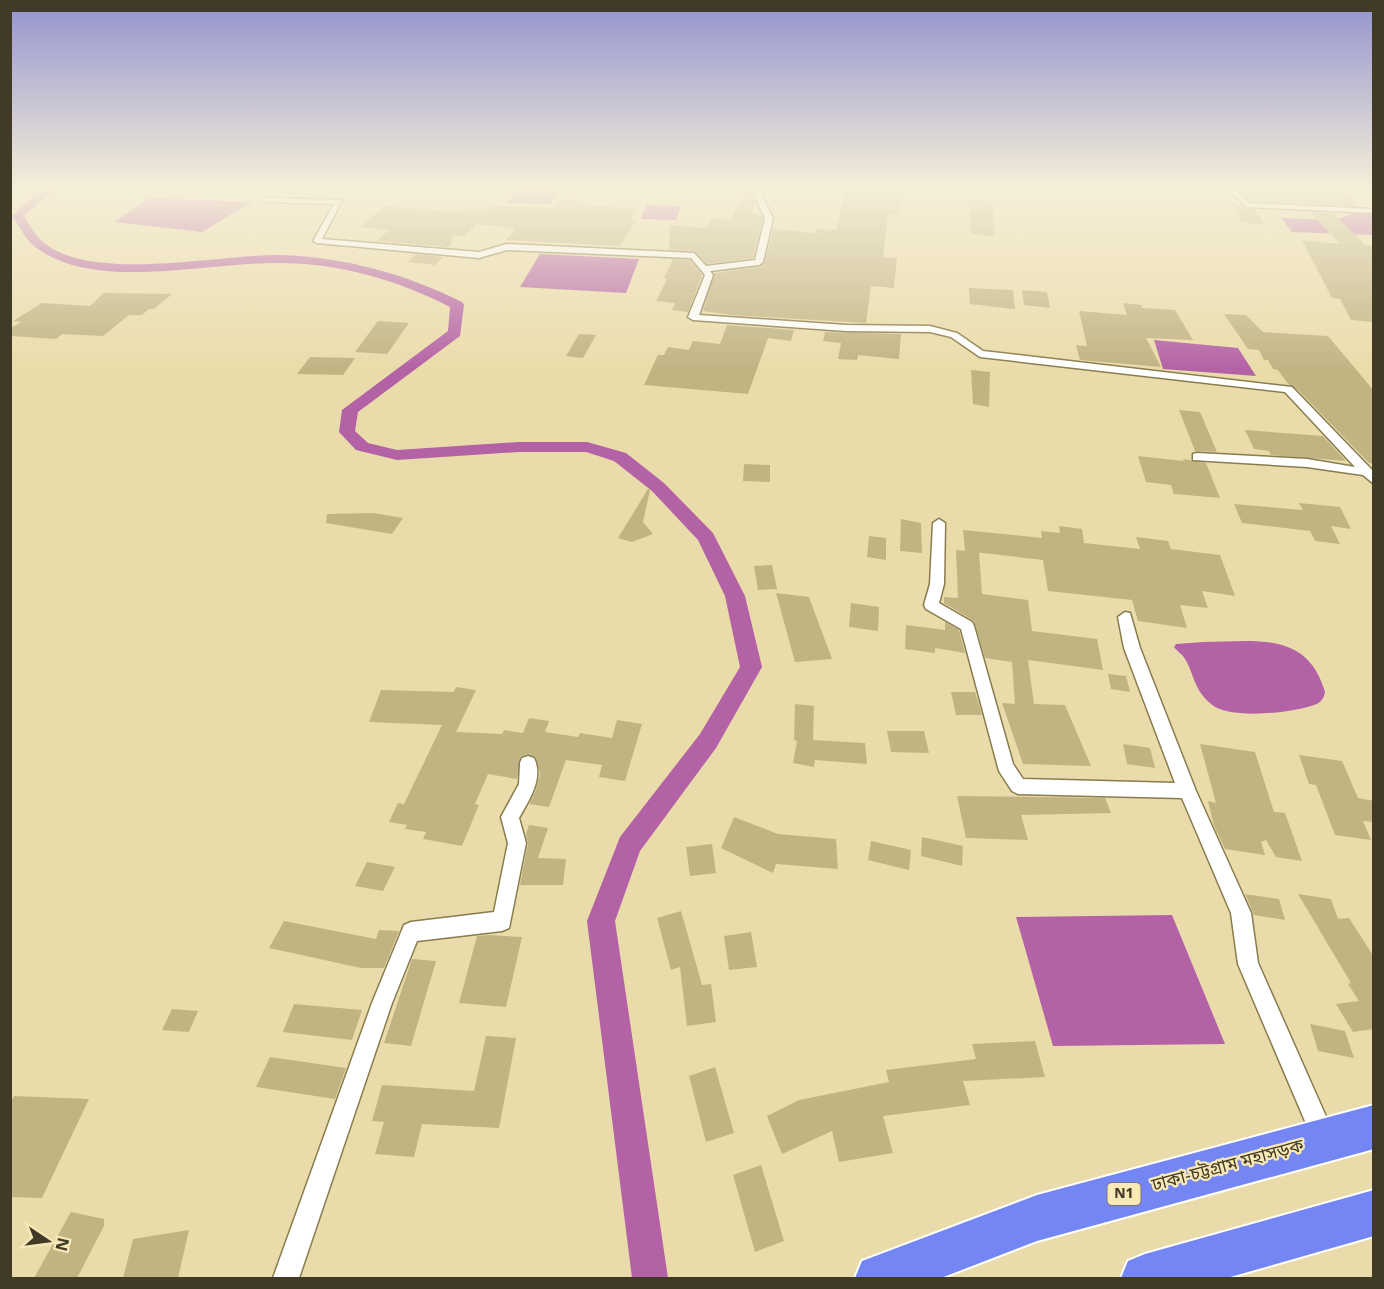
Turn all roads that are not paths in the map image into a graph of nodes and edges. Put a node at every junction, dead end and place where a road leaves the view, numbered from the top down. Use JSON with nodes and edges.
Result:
{"nodes":[{"id":1,"x":400,"y":248,"type":"edge"},
{"id":2,"x":503,"y":248,"type":"edge"},
{"id":3,"x":531,"y":248,"type":"edge"},
{"id":4,"x":762,"y":248,"type":"edge"},
{"id":5,"x":704,"y":269,"type":"junction"},
{"id":6,"x":1197,"y":457,"type":"dead end"},
{"id":7,"x":1370,"y":476,"type":"edge"},
{"id":8,"x":939,"y":523,"type":"dead end"},
{"id":9,"x":1125,"y":617,"type":"dead end"},
{"id":10,"x":528,"y":763,"type":"dead end"},
{"id":11,"x":1187,"y":791,"type":"junction"},
{"id":12,"x":1374,"y":1127,"type":"edge"},
{"id":13,"x":1324,"y":1139,"type":"junction"},
{"id":14,"x":1374,"y":1213,"type":"edge"},
{"id":15,"x":1159,"y":1276,"type":"edge"},
{"id":16,"x":286,"y":1278,"type":"edge"},
{"id":17,"x":879,"y":1278,"type":"edge"}],
"edges":[{"from":1,"to":2,"type":"street"},
{"from":3,"to":5,"type":"street"},
{"from":4,"to":5,"type":"street"},
{"from":5,"to":7,"type":"street"},
{"from":6,"to":7,"type":"street"},
{"from":8,"to":11,"type":"street"},
{"from":9,"to":11,"type":"street"},
{"from":10,"to":16,"type":"street"},
{"from":11,"to":13,"type":"street"},
{"from":12,"to":13,"type":"highway","name":"ঢাকা-চট্টগ্রাম মহাসড়ক","number":"N1"},
{"from":13,"to":17,"type":"highway","name":"ঢাকা-চট্টগ্রাম মহাসড়ক","number":"N1"},
{"from":14,"to":15,"type":"highway"}]}
